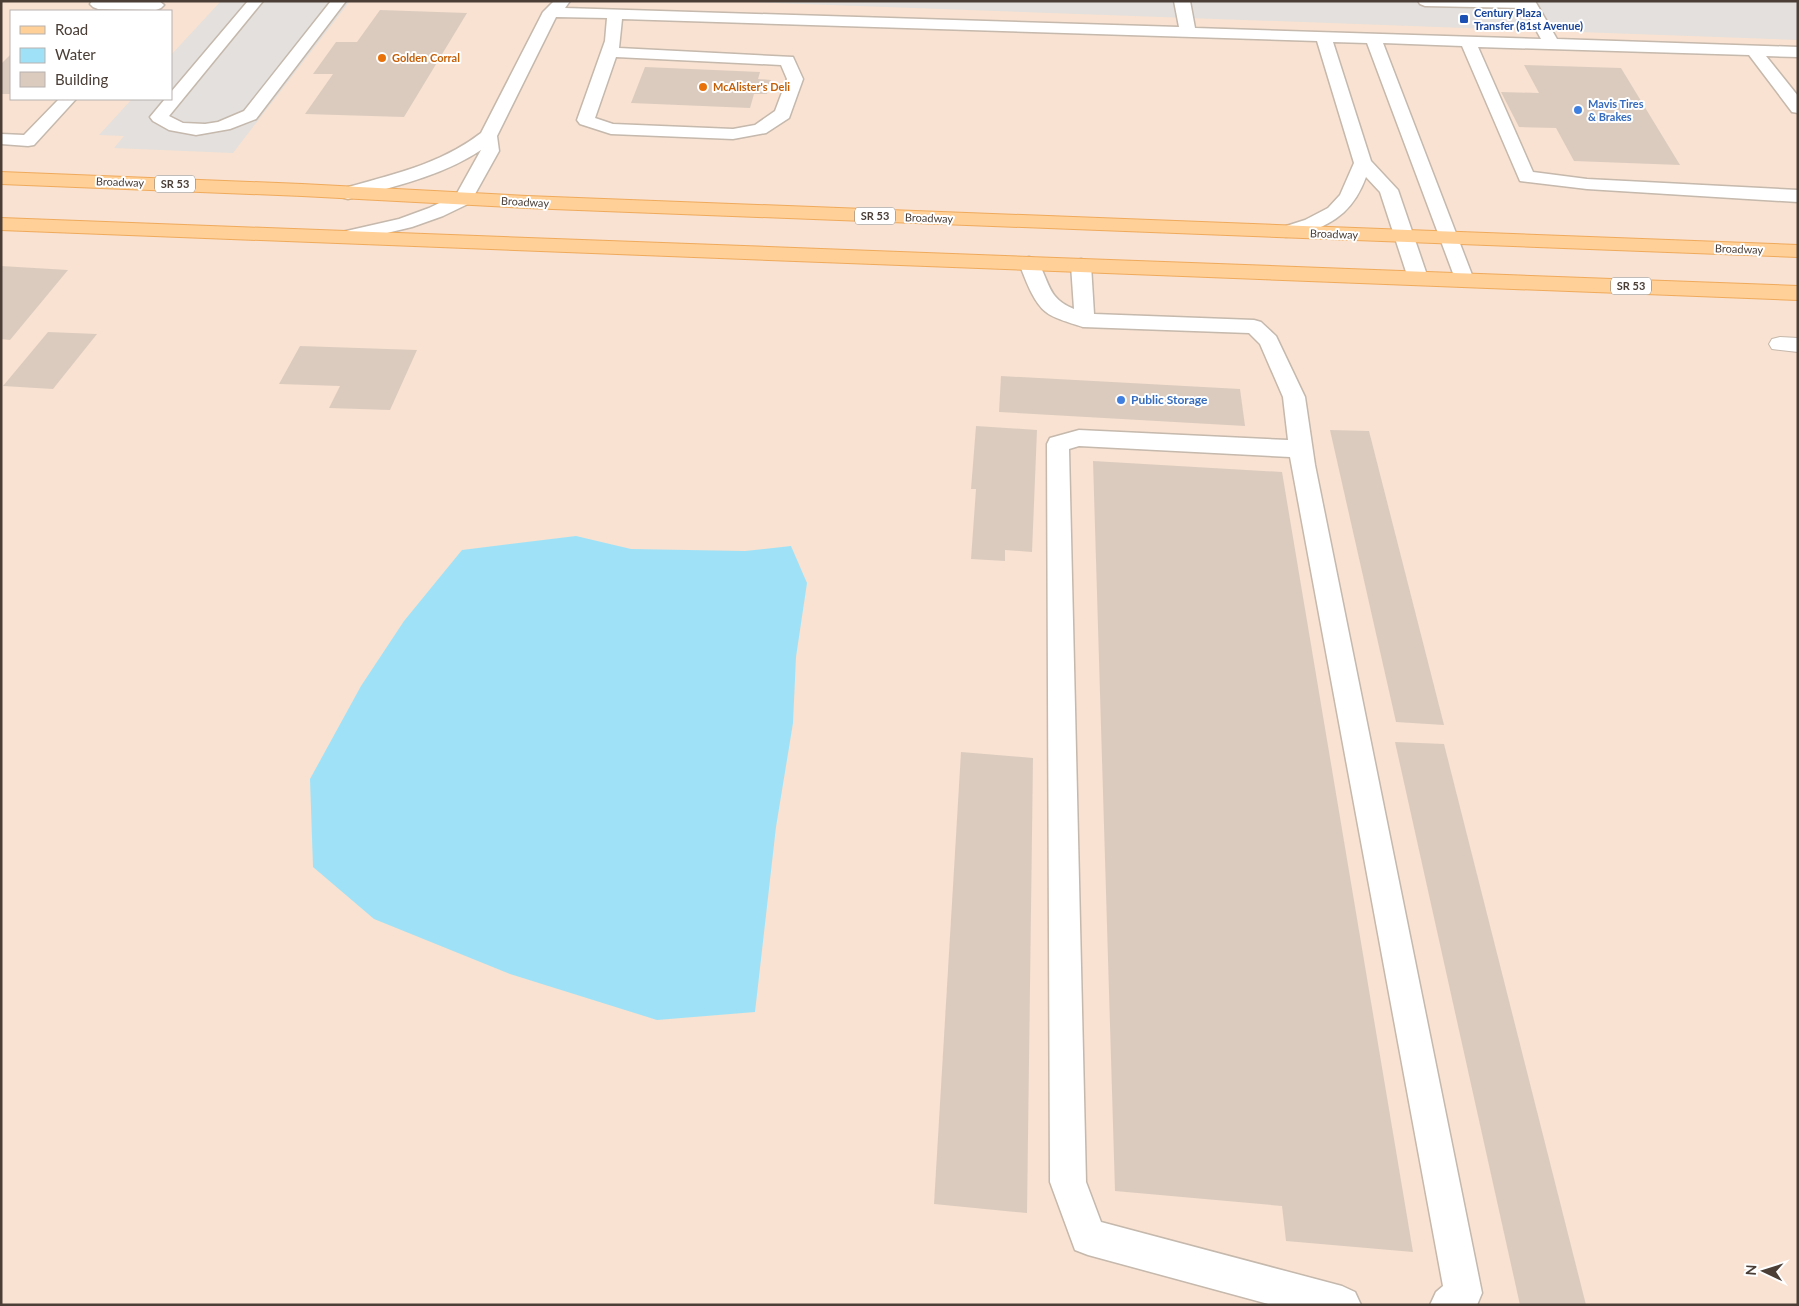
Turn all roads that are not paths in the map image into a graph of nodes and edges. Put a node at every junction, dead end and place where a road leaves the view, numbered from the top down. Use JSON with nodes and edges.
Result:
{"nodes":[{"id":1,"x":100,"y":1,"type":"edge"},
{"id":2,"x":256,"y":1,"type":"edge"},
{"id":3,"x":339,"y":1,"type":"edge"},
{"id":4,"x":1182,"y":1,"type":"edge"},
{"id":5,"x":1425,"y":1,"type":"edge"},
{"id":6,"x":156,"y":6,"type":"edge"},
{"id":7,"x":557,"y":7,"type":"edge"},
{"id":8,"x":615,"y":14,"type":"junction"},
{"id":9,"x":1188,"y":32,"type":"junction"},
{"id":10,"x":1323,"y":36,"type":"junction"},
{"id":11,"x":1373,"y":38,"type":"junction"},
{"id":12,"x":1468,"y":41,"type":"junction"},
{"id":13,"x":1552,"y":44,"type":"junction"},
{"id":14,"x":1754,"y":50,"type":"junction"},
{"id":15,"x":610,"y":52,"type":"junction"},
{"id":16,"x":1798,"y":52,"type":"edge"},
{"id":17,"x":67,"y":100,"type":"edge"},
{"id":18,"x":1798,"y":108,"type":"edge"},
{"id":19,"x":488,"y":136,"type":"junction"},
{"id":20,"x":1,"y":139,"type":"edge"},
{"id":21,"x":1363,"y":163,"type":"junction"},
{"id":22,"x":1,"y":178,"type":"edge"},
{"id":23,"x":348,"y":192,"type":"junction"},
{"id":24,"x":1798,"y":196,"type":"edge"},
{"id":25,"x":463,"y":199,"type":"junction"},
{"id":26,"x":1,"y":224,"type":"edge"},
{"id":27,"x":1287,"y":232,"type":"junction"},
{"id":28,"x":349,"y":236,"type":"junction"},
{"id":29,"x":1404,"y":236,"type":"junction"},
{"id":30,"x":1448,"y":238,"type":"junction"},
{"id":31,"x":1798,"y":251,"type":"edge"},
{"id":32,"x":1029,"y":263,"type":"junction"},
{"id":33,"x":1080,"y":265,"type":"junction"},
{"id":34,"x":1418,"y":278,"type":"junction"},
{"id":35,"x":1464,"y":280,"type":"junction"},
{"id":36,"x":1798,"y":293,"type":"edge"},
{"id":37,"x":1083,"y":320,"type":"junction"},
{"id":38,"x":1300,"y":449,"type":"junction"},
{"id":39,"x":1342,"y":1305,"type":"edge"},
{"id":40,"x":1449,"y":1305,"type":"edge"}],
"edges":[{"from":1,"to":6,"type":"lane"},
{"from":2,"to":3,"type":"lane"},
{"from":4,"to":9,"type":"lane"},
{"from":5,"to":13,"type":"lane"},
{"from":7,"to":8,"type":"lane"},
{"from":7,"to":19,"type":"lane"},
{"from":8,"to":9,"type":"lane"},
{"from":8,"to":15,"type":"lane"},
{"from":9,"to":10,"type":"lane"},
{"from":10,"to":11,"type":"lane"},
{"from":10,"to":21,"type":"lane"},
{"from":11,"to":12,"type":"lane"},
{"from":11,"to":30,"type":"lane"},
{"from":12,"to":13,"type":"lane"},
{"from":12,"to":24,"type":"lane"},
{"from":13,"to":14,"type":"lane"},
{"from":14,"to":16,"type":"lane"},
{"from":14,"to":18,"type":"lane"},
{"from":15,"to":15,"type":"lane"},
{"from":17,"to":20,"type":"lane"},
{"from":19,"to":23,"type":"lane"},
{"from":19,"to":25,"type":"lane"},
{"from":21,"to":27,"type":"lane"},
{"from":21,"to":29,"type":"lane"},
{"from":22,"to":23,"type":"main road","name":"Broadway","number":"SR 53"},
{"from":23,"to":25,"type":"main road","name":"Broadway","number":"SR 53"},
{"from":25,"to":27,"type":"main road","name":"Broadway","number":"SR 53"},
{"from":25,"to":28,"type":"lane"},
{"from":26,"to":28,"type":"main road","number":"SR 53"},
{"from":27,"to":29,"type":"main road","name":"Broadway","number":"SR 53"},
{"from":28,"to":32,"type":"main road","number":"SR 53"},
{"from":29,"to":30,"type":"main road","name":"Broadway","number":"SR 53"},
{"from":29,"to":34,"type":"lane"},
{"from":30,"to":31,"type":"main road","name":"Broadway","number":"SR 53"},
{"from":30,"to":35,"type":"lane"},
{"from":32,"to":33,"type":"main road","number":"SR 53"},
{"from":32,"to":37,"type":"lane"},
{"from":33,"to":34,"type":"main road","number":"SR 53"},
{"from":33,"to":37,"type":"lane"},
{"from":34,"to":35,"type":"main road","number":"SR 53"},
{"from":35,"to":36,"type":"main road","number":"SR 53"},
{"from":37,"to":38,"type":"lane"},
{"from":38,"to":39,"type":"lane"},
{"from":38,"to":40,"type":"lane"}]}
